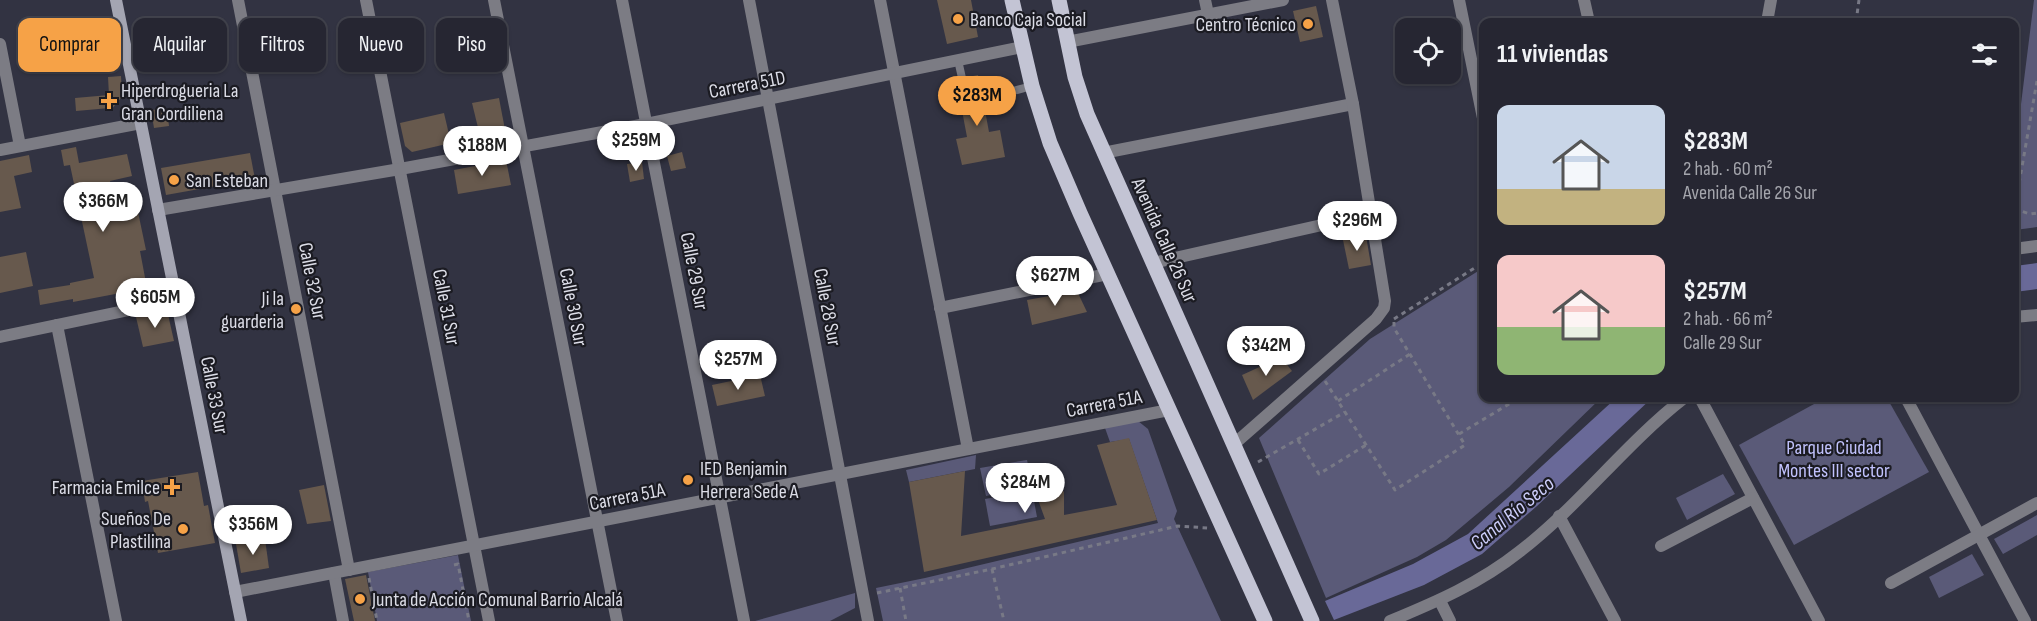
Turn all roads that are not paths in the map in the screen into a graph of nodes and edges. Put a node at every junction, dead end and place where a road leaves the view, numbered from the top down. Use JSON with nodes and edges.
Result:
{"nodes":[{"id":1,"x":116,"y":0,"type":"edge"},
{"id":2,"x":238,"y":0,"type":"edge"},
{"id":3,"x":366,"y":0,"type":"edge"},
{"id":4,"x":494,"y":0,"type":"edge"},
{"id":5,"x":622,"y":0,"type":"edge"},
{"id":6,"x":749,"y":0,"type":"edge"},
{"id":7,"x":880,"y":0,"type":"edge"},
{"id":8,"x":1012,"y":0,"type":"edge"},
{"id":9,"x":1059,"y":0,"type":"edge"},
{"id":10,"x":1205,"y":0,"type":"edge"},
{"id":11,"x":1283,"y":0,"type":"edge"},
{"id":12,"x":1332,"y":0,"type":"edge"},
{"id":13,"x":1459,"y":0,"type":"edge"},
{"id":14,"x":1584,"y":0,"type":"edge"},
{"id":15,"x":1771,"y":0,"type":"edge"},
{"id":16,"x":1208,"y":14,"type":"junction"},
{"id":17,"x":1588,"y":18,"type":"edge"},
{"id":18,"x":1768,"y":18,"type":"edge"},
{"id":19,"x":1067,"y":42,"type":"junction"},
{"id":20,"x":0,"y":44,"type":"edge"},
{"id":21,"x":1022,"y":47,"type":"junction"},
{"id":22,"x":958,"y":60,"type":"junction"},
{"id":23,"x":894,"y":74,"type":"junction"},
{"id":24,"x":962,"y":78,"type":"dead end"},
{"id":25,"x":1032,"y":86,"type":"junction"},
{"id":26,"x":1479,"y":98,"type":"edge"},
{"id":27,"x":983,"y":99,"type":"dead end"},
{"id":28,"x":769,"y":100,"type":"junction"},
{"id":29,"x":1353,"y":104,"type":"junction"},
{"id":30,"x":141,"y":123,"type":"junction"},
{"id":31,"x":646,"y":124,"type":"junction"},
{"id":32,"x":20,"y":146,"type":"junction"},
{"id":33,"x":523,"y":147,"type":"junction"},
{"id":34,"x":0,"y":150,"type":"edge"},
{"id":35,"x":1103,"y":153,"type":"junction"},
{"id":36,"x":400,"y":170,"type":"junction"},
{"id":37,"x":275,"y":191,"type":"junction"},
{"id":38,"x":158,"y":210,"type":"junction"},
{"id":39,"x":1371,"y":214,"type":"junction"},
{"id":40,"x":2037,"y":246,"type":"edge"},
{"id":41,"x":2019,"y":248,"type":"edge"},
{"id":42,"x":1153,"y":262,"type":"junction"},
{"id":43,"x":1108,"y":274,"type":"junction"},
{"id":44,"x":177,"y":300,"type":"junction"},
{"id":45,"x":940,"y":308,"type":"junction"},
{"id":46,"x":2037,"y":315,"type":"edge"},
{"id":47,"x":2019,"y":317,"type":"edge"},
{"id":48,"x":57,"y":326,"type":"junction"},
{"id":49,"x":0,"y":337,"type":"edge"},
{"id":50,"x":1678,"y":402,"type":"edge"},
{"id":51,"x":1702,"y":402,"type":"edge"},
{"id":52,"x":1908,"y":402,"type":"edge"},
{"id":53,"x":1168,"y":410,"type":"junction"},
{"id":54,"x":1233,"y":445,"type":"junction"},
{"id":55,"x":968,"y":449,"type":"junction"},
{"id":56,"x":840,"y":474,"type":"junction"},
{"id":57,"x":720,"y":498,"type":"junction"},
{"id":58,"x":1753,"y":498,"type":"junction"},
{"id":59,"x":2037,"y":503,"type":"edge"},
{"id":60,"x":1559,"y":516,"type":"junction"},
{"id":61,"x":597,"y":522,"type":"junction"},
{"id":62,"x":1980,"y":534,"type":"junction"},
{"id":63,"x":474,"y":546,"type":"junction"},
{"id":64,"x":1660,"y":546,"type":"dead end"},
{"id":65,"x":350,"y":570,"type":"junction"},
{"id":66,"x":334,"y":573,"type":"junction"},
{"id":67,"x":1890,"y":583,"type":"dead end"},
{"id":68,"x":235,"y":592,"type":"junction"},
{"id":69,"x":1440,"y":601,"type":"junction"},
{"id":70,"x":116,"y":621,"type":"edge"},
{"id":71,"x":241,"y":621,"type":"edge"},
{"id":72,"x":343,"y":621,"type":"edge"},
{"id":73,"x":489,"y":621,"type":"edge"},
{"id":74,"x":617,"y":621,"type":"edge"},
{"id":75,"x":744,"y":621,"type":"edge"},
{"id":76,"x":868,"y":621,"type":"edge"},
{"id":77,"x":1265,"y":621,"type":"edge"},
{"id":78,"x":1312,"y":621,"type":"edge"},
{"id":79,"x":1390,"y":621,"type":"edge"},
{"id":80,"x":1450,"y":621,"type":"edge"},
{"id":81,"x":1615,"y":621,"type":"edge"},
{"id":82,"x":1819,"y":621,"type":"edge"},
{"id":83,"x":2025,"y":621,"type":"edge"}],
"edges":[{"from":1,"to":30,"type":"street","name":"Calle 33 Sur"},
{"from":2,"to":37,"type":"street","name":"Calle 32 Sur"},
{"from":3,"to":36,"type":"street","name":"Calle 31 Sur"},
{"from":4,"to":33,"type":"street","name":"Calle 30 Sur"},
{"from":5,"to":31,"type":"street","name":"Calle 29 Sur"},
{"from":6,"to":28,"type":"street","name":"Calle 28 Sur"},
{"from":7,"to":23,"type":"street"},
{"from":8,"to":21,"type":"main road"},
{"from":9,"to":19,"type":"main road","name":"Avenida Calle 26 Sur"},
{"from":10,"to":16,"type":"street"},
{"from":11,"to":16,"type":"street"},
{"from":12,"to":29,"type":"street"},
{"from":13,"to":26,"type":"street"},
{"from":14,"to":17,"type":"street"},
{"from":15,"to":18,"type":"street"},
{"from":16,"to":19,"type":"street"},
{"from":19,"to":35,"type":"main road","name":"Avenida Calle 26 Sur"},
{"from":20,"to":32,"type":"street"},
{"from":21,"to":22,"type":"street","name":"Carrera 51D"},
{"from":21,"to":25,"type":"main road"},
{"from":22,"to":23,"type":"street","name":"Carrera 51D"},
{"from":22,"to":24,"type":"lane"},
{"from":23,"to":28,"type":"street","name":"Carrera 51D"},
{"from":23,"to":45,"type":"street"},
{"from":25,"to":27,"type":"lane"},
{"from":25,"to":43,"type":"main road"},
{"from":28,"to":31,"type":"street","name":"Carrera 51D"},
{"from":28,"to":56,"type":"street","name":"Calle 28 Sur"},
{"from":29,"to":35,"type":"street"},
{"from":29,"to":39,"type":"street"},
{"from":30,"to":32,"type":"street"},
{"from":30,"to":38,"type":"street","name":"Calle 33 Sur"},
{"from":31,"to":33,"type":"street","name":"Carrera 51D"},
{"from":31,"to":57,"type":"street","name":"Calle 29 Sur"},
{"from":32,"to":34,"type":"street"},
{"from":33,"to":36,"type":"street","name":"Carrera 51D"},
{"from":33,"to":61,"type":"street","name":"Calle 30 Sur"},
{"from":35,"to":42,"type":"main road","name":"Avenida Calle 26 Sur"},
{"from":36,"to":37,"type":"street","name":"Carrera 51D"},
{"from":36,"to":63,"type":"street","name":"Calle 31 Sur"},
{"from":37,"to":38,"type":"street","name":"Carrera 51D"},
{"from":37,"to":65,"type":"street","name":"Calle 32 Sur"},
{"from":38,"to":44,"type":"street","name":"Calle 33 Sur"},
{"from":39,"to":42,"type":"street"},
{"from":39,"to":54,"type":"street"},
{"from":40,"to":41,"type":"street"},
{"from":42,"to":54,"type":"main road","name":"Avenida Calle 26 Sur"},
{"from":43,"to":45,"type":"street"},
{"from":43,"to":53,"type":"main road"},
{"from":44,"to":48,"type":"street"},
{"from":44,"to":68,"type":"street","name":"Calle 33 Sur"},
{"from":45,"to":55,"type":"street"},
{"from":46,"to":47,"type":"street"},
{"from":48,"to":49,"type":"street"},
{"from":48,"to":70,"type":"street"},
{"from":50,"to":60,"type":"street"},
{"from":51,"to":58,"type":"street"},
{"from":52,"to":62,"type":"street"},
{"from":53,"to":55,"type":"street","name":"Carrera 51A"},
{"from":53,"to":77,"type":"main road"},
{"from":54,"to":78,"type":"main road","name":"Avenida Calle 26 Sur"},
{"from":55,"to":56,"type":"street","name":"Carrera 51A"},
{"from":56,"to":57,"type":"street","name":"Carrera 51A"},
{"from":56,"to":76,"type":"street","name":"Calle 28 Sur"},
{"from":57,"to":61,"type":"street","name":"Carrera 51A"},
{"from":57,"to":75,"type":"street","name":"Calle 29 Sur"},
{"from":58,"to":64,"type":"street"},
{"from":58,"to":82,"type":"street"},
{"from":59,"to":62,"type":"street"},
{"from":60,"to":69,"type":"street"},
{"from":60,"to":81,"type":"street"},
{"from":61,"to":63,"type":"street","name":"Carrera 51A"},
{"from":61,"to":74,"type":"street","name":"Calle 30 Sur"},
{"from":62,"to":67,"type":"street"},
{"from":62,"to":83,"type":"street"},
{"from":63,"to":65,"type":"street","name":"Carrera 51A"},
{"from":63,"to":73,"type":"street","name":"Calle 31 Sur"},
{"from":65,"to":66,"type":"street","name":"Carrera 51A"},
{"from":66,"to":68,"type":"street","name":"Carrera 51A"},
{"from":66,"to":72,"type":"street"},
{"from":68,"to":71,"type":"street","name":"Calle 33 Sur"},
{"from":69,"to":79,"type":"street"},
{"from":69,"to":80,"type":"street"}]}
